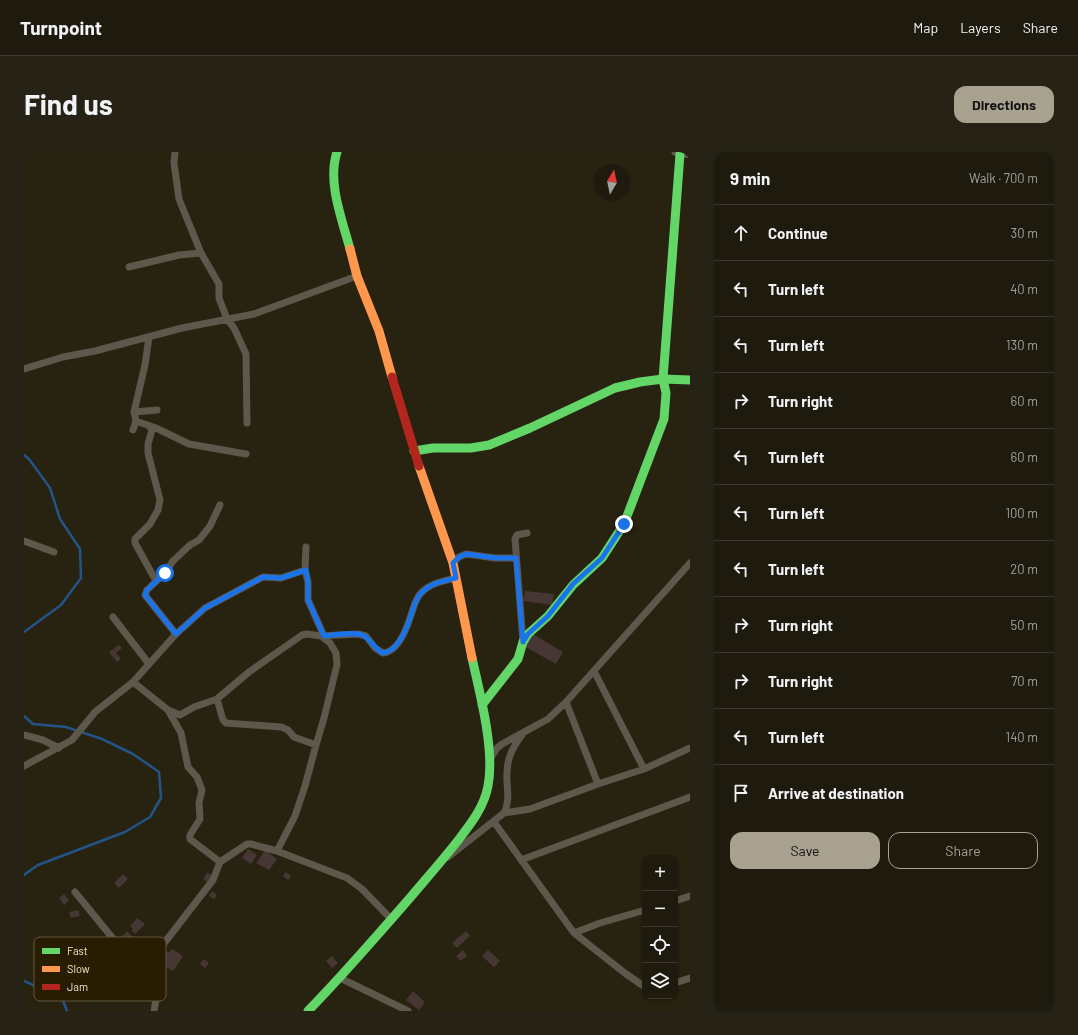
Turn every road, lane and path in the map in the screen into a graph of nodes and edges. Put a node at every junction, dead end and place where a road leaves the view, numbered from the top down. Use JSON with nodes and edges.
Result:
{"nodes":[{"id":1,"x":175,"y":152,"type":"edge"},
{"id":2,"x":337,"y":152,"type":"edge"},
{"id":3,"x":678,"y":153,"type":"edge"},
{"id":4,"x":690,"y":155,"type":"edge"},
{"id":5,"x":201,"y":253,"type":"junction"},
{"id":6,"x":129,"y":267,"type":"dead end"},
{"id":7,"x":357,"y":276,"type":"junction"},
{"id":8,"x":227,"y":319,"type":"junction"},
{"id":9,"x":149,"y":338,"type":"junction"},
{"id":10,"x":24,"y":369,"type":"edge"},
{"id":11,"x":663,"y":379,"type":"junction"},
{"id":12,"x":690,"y":380,"type":"edge"},
{"id":13,"x":157,"y":410,"type":"dead end"},
{"id":14,"x":134,"y":412,"type":"junction"},
{"id":15,"x":136,"y":421,"type":"junction"},
{"id":16,"x":248,"y":423,"type":"dead end"},
{"id":17,"x":150,"y":426,"type":"junction"},
{"id":18,"x":134,"y":430,"type":"dead end"},
{"id":19,"x":414,"y":451,"type":"junction"},
{"id":20,"x":246,"y":454,"type":"dead end"},
{"id":21,"x":220,"y":505,"type":"dead end"},
{"id":22,"x":527,"y":533,"type":"dead end"},
{"id":23,"x":24,"y":541,"type":"edge"},
{"id":24,"x":306,"y":547,"type":"dead end"},
{"id":25,"x":54,"y":552,"type":"dead end"},
{"id":26,"x":516,"y":558,"type":"junction"},
{"id":27,"x":453,"y":563,"type":"junction"},
{"id":28,"x":690,"y":563,"type":"edge"},
{"id":29,"x":306,"y":570,"type":"junction"},
{"id":30,"x":456,"y":578,"type":"junction"},
{"id":31,"x":156,"y":582,"type":"junction"},
{"id":32,"x":113,"y":617,"type":"dead end"},
{"id":33,"x":176,"y":634,"type":"junction"},
{"id":34,"x":337,"y":634,"type":"junction"},
{"id":35,"x":322,"y":636,"type":"junction"},
{"id":36,"x":523,"y":642,"type":"junction"},
{"id":37,"x":330,"y":643,"type":"junction"},
{"id":38,"x":149,"y":664,"type":"junction"},
{"id":39,"x":594,"y":671,"type":"junction"},
{"id":40,"x":133,"y":682,"type":"junction"},
{"id":41,"x":217,"y":699,"type":"junction"},
{"id":42,"x":566,"y":702,"type":"junction"},
{"id":43,"x":482,"y":705,"type":"junction"},
{"id":44,"x":168,"y":710,"type":"junction"},
{"id":45,"x":523,"y":734,"type":"junction"},
{"id":46,"x":24,"y":735,"type":"edge"},
{"id":47,"x":316,"y":745,"type":"junction"},
{"id":48,"x":59,"y":748,"type":"junction"},
{"id":49,"x":690,"y":748,"type":"edge"},
{"id":50,"x":490,"y":760,"type":"junction"},
{"id":51,"x":24,"y":766,"type":"edge"},
{"id":52,"x":644,"y":769,"type":"junction"},
{"id":53,"x":598,"y":784,"type":"junction"},
{"id":54,"x":690,"y":797,"type":"edge"},
{"id":55,"x":504,"y":813,"type":"junction"},
{"id":56,"x":494,"y":822,"type":"junction"},
{"id":57,"x":277,"y":851,"type":"junction"},
{"id":58,"x":521,"y":860,"type":"junction"},
{"id":59,"x":220,"y":862,"type":"junction"},
{"id":60,"x":440,"y":863,"type":"junction"},
{"id":61,"x":75,"y":892,"type":"dead end"},
{"id":62,"x":690,"y":896,"type":"edge"},
{"id":63,"x":678,"y":900,"type":"edge"},
{"id":64,"x":642,"y":911,"type":"edge"},
{"id":65,"x":392,"y":920,"type":"junction"},
{"id":66,"x":574,"y":933,"type":"junction"},
{"id":67,"x":112,"y":937,"type":"edge"},
{"id":68,"x":166,"y":941,"type":"edge"},
{"id":69,"x":340,"y":978,"type":"junction"},
{"id":70,"x":690,"y":978,"type":"edge"},
{"id":71,"x":678,"y":981,"type":"edge"},
{"id":72,"x":642,"y":984,"type":"edge"},
{"id":73,"x":156,"y":1001,"type":"edge"},
{"id":74,"x":154,"y":1011,"type":"edge"},
{"id":75,"x":308,"y":1011,"type":"edge"},
{"id":76,"x":408,"y":1011,"type":"edge"}],
"edges":[{"from":1,"to":5,"type":"street"},
{"from":2,"to":7,"type":"street"},
{"from":3,"to":4,"type":"street"},
{"from":3,"to":11,"type":"street"},
{"from":5,"to":6,"type":"street"},
{"from":5,"to":8,"type":"street"},
{"from":7,"to":8,"type":"street"},
{"from":7,"to":19,"type":"street"},
{"from":8,"to":9,"type":"street"},
{"from":8,"to":16,"type":"street"},
{"from":9,"to":10,"type":"street"},
{"from":9,"to":14,"type":"street"},
{"from":11,"to":12,"type":"street"},
{"from":11,"to":19,"type":"street"},
{"from":11,"to":36,"type":"street"},
{"from":13,"to":14,"type":"street"},
{"from":14,"to":15,"type":"street"},
{"from":15,"to":17,"type":"street"},
{"from":15,"to":18,"type":"street"},
{"from":17,"to":20,"type":"street"},
{"from":17,"to":31,"type":"street"},
{"from":19,"to":27,"type":"street"},
{"from":21,"to":31,"type":"street"},
{"from":22,"to":26,"type":"street"},
{"from":23,"to":25,"type":"street"},
{"from":24,"to":29,"type":"street"},
{"from":26,"to":27,"type":"street"},
{"from":26,"to":36,"type":"street"},
{"from":27,"to":30,"type":"street"},
{"from":28,"to":39,"type":"street"},
{"from":29,"to":33,"type":"street"},
{"from":29,"to":35,"type":"street"},
{"from":30,"to":34,"type":"street"},
{"from":30,"to":43,"type":"street"},
{"from":31,"to":33,"type":"street"},
{"from":32,"to":38,"type":"street"},
{"from":33,"to":38,"type":"street"},
{"from":34,"to":35,"type":"street"},
{"from":34,"to":37,"type":"street"},
{"from":35,"to":37,"type":"street"},
{"from":35,"to":41,"type":"street"},
{"from":36,"to":43,"type":"street"},
{"from":37,"to":47,"type":"street"},
{"from":38,"to":40,"type":"street"},
{"from":39,"to":42,"type":"street"},
{"from":39,"to":52,"type":"street"},
{"from":40,"to":44,"type":"street"},
{"from":40,"to":48,"type":"street"},
{"from":41,"to":44,"type":"street"},
{"from":41,"to":47,"type":"street"},
{"from":42,"to":45,"type":"street"},
{"from":42,"to":53,"type":"street"},
{"from":43,"to":50,"type":"street"},
{"from":44,"to":59,"type":"street"},
{"from":45,"to":50,"type":"street"},
{"from":45,"to":55,"type":"street"},
{"from":46,"to":48,"type":"street"},
{"from":47,"to":57,"type":"street"},
{"from":48,"to":51,"type":"street"},
{"from":49,"to":52,"type":"street"},
{"from":50,"to":60,"type":"street"},
{"from":52,"to":53,"type":"street"},
{"from":53,"to":55,"type":"street"},
{"from":54,"to":58,"type":"street"},
{"from":55,"to":56,"type":"street"},
{"from":56,"to":58,"type":"street"},
{"from":56,"to":60,"type":"street"},
{"from":57,"to":59,"type":"street"},
{"from":57,"to":65,"type":"street"},
{"from":58,"to":66,"type":"street"},
{"from":59,"to":68,"type":"street"},
{"from":60,"to":65,"type":"street"},
{"from":61,"to":67,"type":"street"},
{"from":62,"to":63,"type":"street"},
{"from":64,"to":66,"type":"street"},
{"from":65,"to":69,"type":"street"},
{"from":66,"to":72,"type":"street"},
{"from":69,"to":75,"type":"street"},
{"from":69,"to":76,"type":"street"},
{"from":70,"to":71,"type":"street"},
{"from":73,"to":74,"type":"street"}]}
